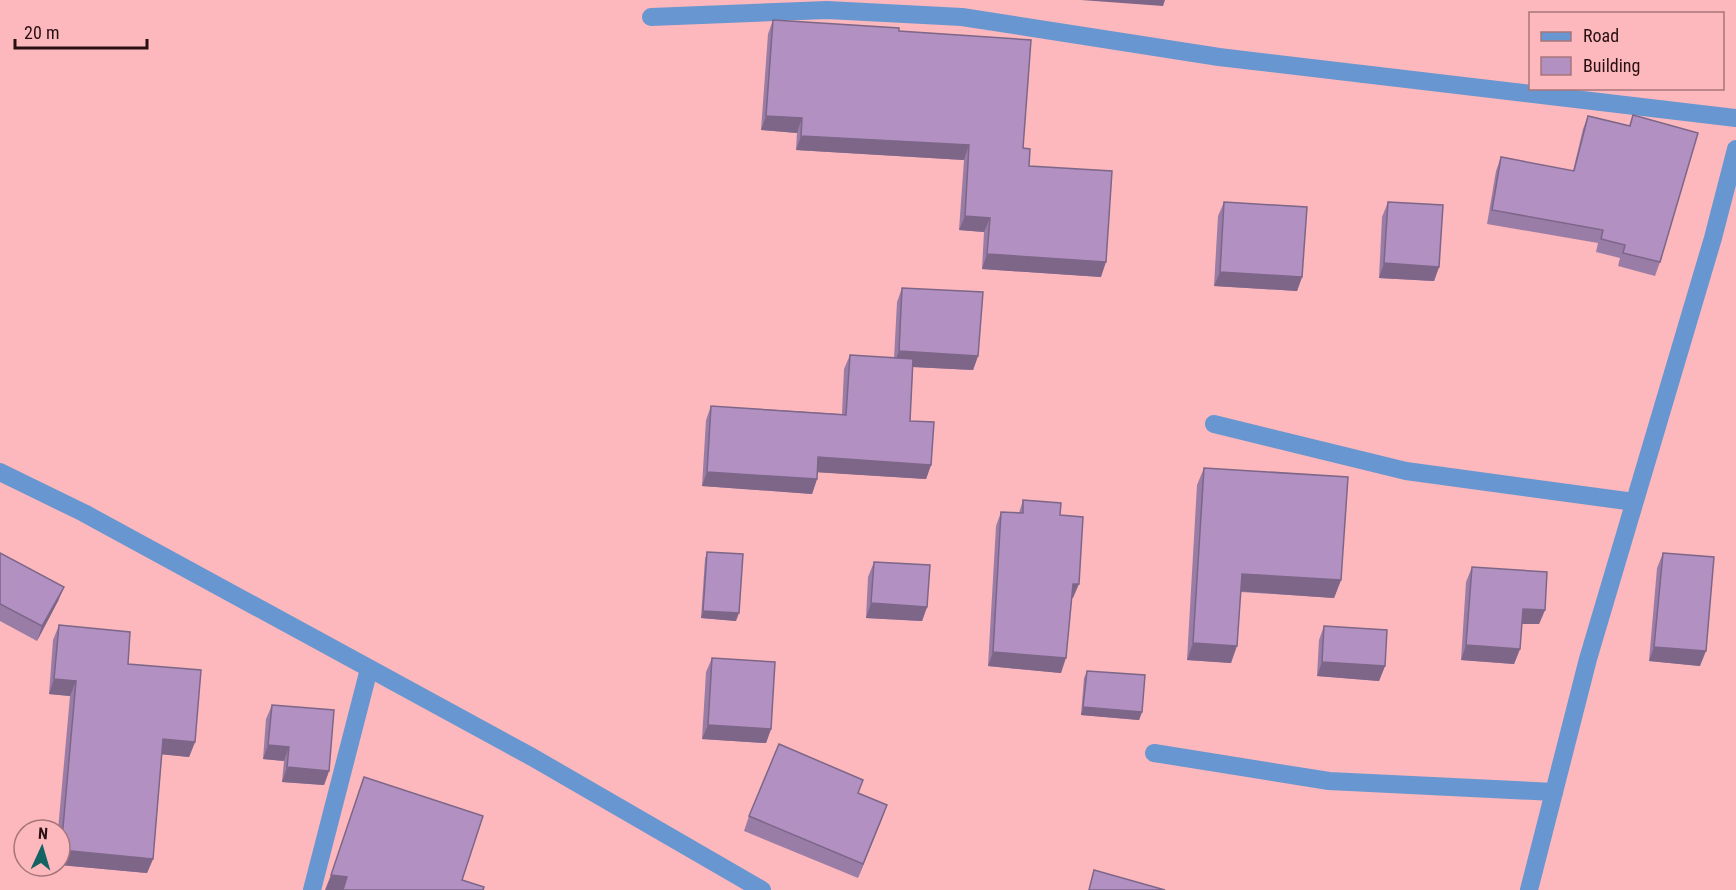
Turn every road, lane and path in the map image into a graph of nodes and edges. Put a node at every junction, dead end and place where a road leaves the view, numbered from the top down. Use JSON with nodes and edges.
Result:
{"nodes":[{"id":1,"x":651,"y":17,"type":"dead end"},
{"id":2,"x":1736,"y":118,"type":"edge"},
{"id":3,"x":1736,"y":149,"type":"edge"},
{"id":4,"x":1214,"y":424,"type":"dead end"},
{"id":5,"x":0,"y":472,"type":"edge"},
{"id":6,"x":1634,"y":502,"type":"junction"},
{"id":7,"x":369,"y":669,"type":"junction"},
{"id":8,"x":1154,"y":753,"type":"dead end"},
{"id":9,"x":1554,"y":792,"type":"junction"},
{"id":10,"x":312,"y":890,"type":"edge"},
{"id":11,"x":762,"y":890,"type":"edge"},
{"id":12,"x":1529,"y":890,"type":"edge"}],
"edges":[{"from":1,"to":2,"type":"street"},
{"from":3,"to":6,"type":"street"},
{"from":4,"to":6,"type":"street"},
{"from":5,"to":7,"type":"street"},
{"from":6,"to":9,"type":"street"},
{"from":7,"to":10,"type":"street"},
{"from":7,"to":11,"type":"street"},
{"from":8,"to":9,"type":"street"},
{"from":9,"to":12,"type":"street"}]}
